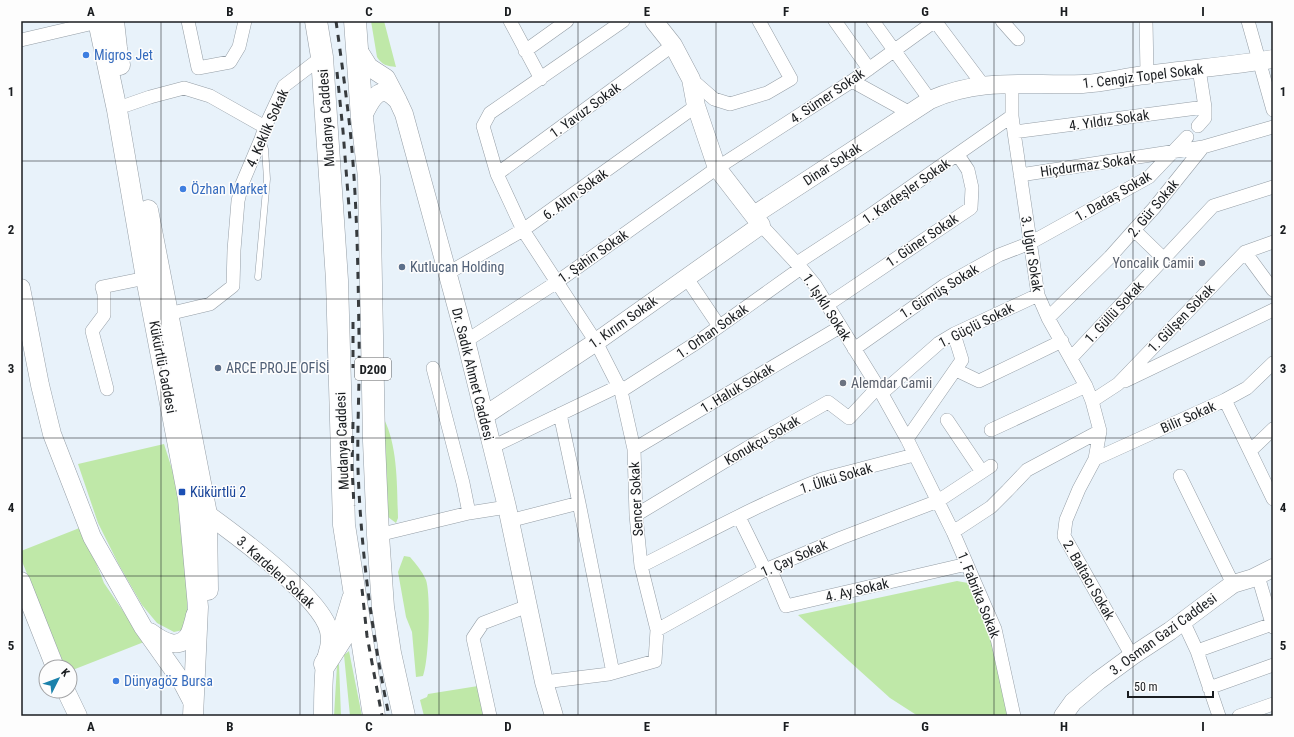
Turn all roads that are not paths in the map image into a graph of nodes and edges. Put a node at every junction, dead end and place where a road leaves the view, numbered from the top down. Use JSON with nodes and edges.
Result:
{"nodes":[{"id":1,"x":103,"y":21,"type":"edge"},
{"id":2,"x":188,"y":21,"type":"edge"},
{"id":3,"x":246,"y":21,"type":"edge"},
{"id":4,"x":316,"y":21,"type":"edge"},
{"id":5,"x":354,"y":21,"type":"edge"},
{"id":6,"x":510,"y":21,"type":"edge"},
{"id":7,"x":567,"y":21,"type":"edge"},
{"id":8,"x":624,"y":21,"type":"edge"},
{"id":9,"x":654,"y":21,"type":"edge"},
{"id":10,"x":760,"y":21,"type":"edge"},
{"id":11,"x":835,"y":21,"type":"edge"},
{"id":12,"x":872,"y":21,"type":"edge"},
{"id":13,"x":935,"y":21,"type":"edge"},
{"id":14,"x":1002,"y":21,"type":"edge"},
{"id":15,"x":1146,"y":21,"type":"edge"},
{"id":16,"x":1248,"y":21,"type":"edge"},
{"id":17,"x":1018,"y":39,"type":"dead end"},
{"id":18,"x":21,"y":40,"type":"edge"},
{"id":19,"x":672,"y":45,"type":"junction"},
{"id":20,"x":357,"y":48,"type":"junction"},
{"id":21,"x":525,"y":51,"type":"junction"},
{"id":22,"x":894,"y":51,"type":"junction"},
{"id":23,"x":322,"y":57,"type":"junction"},
{"id":24,"x":1266,"y":60,"type":"edge"},
{"id":25,"x":869,"y":69,"type":"junction"},
{"id":26,"x":1199,"y":69,"type":"junction"},
{"id":27,"x":1147,"y":74,"type":"junction"},
{"id":28,"x":541,"y":79,"type":"junction"},
{"id":29,"x":691,"y":79,"type":"junction"},
{"id":30,"x":852,"y":81,"type":"junction"},
{"id":31,"x":1012,"y":83,"type":"junction"},
{"id":32,"x":983,"y":85,"type":"junction"},
{"id":33,"x":930,"y":100,"type":"junction"},
{"id":34,"x":398,"y":101,"type":"junction"},
{"id":35,"x":127,"y":105,"type":"junction"},
{"id":36,"x":696,"y":106,"type":"junction"},
{"id":37,"x":1205,"y":107,"type":"junction"},
{"id":38,"x":1273,"y":110,"type":"edge"},
{"id":39,"x":910,"y":113,"type":"junction"},
{"id":40,"x":1012,"y":116,"type":"junction"},
{"id":41,"x":362,"y":118,"type":"junction"},
{"id":42,"x":1198,"y":126,"type":"dead end"},
{"id":43,"x":1273,"y":127,"type":"edge"},
{"id":44,"x":1014,"y":132,"type":"junction"},
{"id":45,"x":263,"y":133,"type":"junction"},
{"id":46,"x":1186,"y":137,"type":"dead end"},
{"id":47,"x":1203,"y":147,"type":"junction"},
{"id":48,"x":1173,"y":152,"type":"junction"},
{"id":49,"x":958,"y":155,"type":"junction"},
{"id":50,"x":717,"y":168,"type":"junction"},
{"id":51,"x":497,"y":174,"type":"junction"},
{"id":52,"x":1020,"y":175,"type":"junction"},
{"id":53,"x":1273,"y":187,"type":"edge"},
{"id":54,"x":758,"y":220,"type":"junction"},
{"id":55,"x":523,"y":230,"type":"junction"},
{"id":56,"x":1134,"y":230,"type":"junction"},
{"id":57,"x":1273,"y":242,"type":"edge"},
{"id":58,"x":1030,"y":243,"type":"junction"},
{"id":59,"x":1245,"y":252,"type":"junction"},
{"id":60,"x":1164,"y":259,"type":"junction"},
{"id":61,"x":799,"y":265,"type":"junction"},
{"id":62,"x":448,"y":273,"type":"junction"},
{"id":63,"x":258,"y":277,"type":"dead end"},
{"id":64,"x":686,"y":277,"type":"junction"},
{"id":65,"x":146,"y":278,"type":"junction"},
{"id":66,"x":557,"y":282,"type":"junction"},
{"id":67,"x":21,"y":288,"type":"edge"},
{"id":68,"x":1273,"y":290,"type":"edge"},
{"id":69,"x":1038,"y":294,"type":"junction"},
{"id":70,"x":828,"y":305,"type":"junction"},
{"id":71,"x":1273,"y":310,"type":"edge"},
{"id":72,"x":168,"y":314,"type":"junction"},
{"id":73,"x":1048,"y":318,"type":"junction"},
{"id":74,"x":719,"y":326,"type":"junction"},
{"id":75,"x":840,"y":327,"type":"junction"},
{"id":76,"x":954,"y":334,"type":"junction"},
{"id":77,"x":466,"y":341,"type":"junction"},
{"id":78,"x":1062,"y":341,"type":"junction"},
{"id":79,"x":596,"y":342,"type":"junction"},
{"id":80,"x":854,"y":349,"type":"junction"},
{"id":81,"x":1071,"y":358,"type":"junction"},
{"id":82,"x":1273,"y":363,"type":"edge"},
{"id":83,"x":432,"y":368,"type":"dead end"},
{"id":84,"x":956,"y":370,"type":"junction"},
{"id":85,"x":1118,"y":384,"type":"junction"},
{"id":86,"x":1086,"y":386,"type":"junction"},
{"id":87,"x":108,"y":389,"type":"dead end"},
{"id":88,"x":620,"y":389,"type":"junction"},
{"id":89,"x":880,"y":390,"type":"junction"},
{"id":90,"x":1225,"y":400,"type":"junction"},
{"id":91,"x":1092,"y":401,"type":"junction"},
{"id":92,"x":560,"y":414,"type":"junction"},
{"id":93,"x":484,"y":416,"type":"junction"},
{"id":94,"x":947,"y":420,"type":"dead end"},
{"id":95,"x":1273,"y":429,"type":"edge"},
{"id":96,"x":991,"y":430,"type":"dead end"},
{"id":97,"x":1100,"y":431,"type":"junction"},
{"id":98,"x":907,"y":439,"type":"junction"},
{"id":99,"x":492,"y":447,"type":"junction"},
{"id":100,"x":634,"y":448,"type":"junction"},
{"id":101,"x":1250,"y":451,"type":"junction"},
{"id":102,"x":914,"y":455,"type":"junction"},
{"id":103,"x":1095,"y":459,"type":"junction"},
{"id":104,"x":1180,"y":476,"type":"dead end"},
{"id":105,"x":1273,"y":499,"type":"edge"},
{"id":106,"x":938,"y":501,"type":"junction"},
{"id":107,"x":579,"y":503,"type":"junction"},
{"id":108,"x":469,"y":513,"type":"junction"},
{"id":109,"x":207,"y":514,"type":"junction"},
{"id":110,"x":508,"y":514,"type":"junction"},
{"id":111,"x":636,"y":516,"type":"junction"},
{"id":112,"x":739,"y":517,"type":"junction"},
{"id":113,"x":953,"y":532,"type":"junction"},
{"id":114,"x":378,"y":535,"type":"junction"},
{"id":115,"x":967,"y":564,"type":"junction"},
{"id":116,"x":641,"y":566,"type":"junction"},
{"id":117,"x":768,"y":569,"type":"junction"},
{"id":118,"x":1266,"y":572,"type":"edge"},
{"id":119,"x":21,"y":581,"type":"edge"},
{"id":120,"x":1233,"y":584,"type":"junction"},
{"id":121,"x":355,"y":592,"type":"junction"},
{"id":122,"x":528,"y":606,"type":"junction"},
{"id":123,"x":198,"y":607,"type":"junction"},
{"id":124,"x":1183,"y":621,"type":"junction"},
{"id":125,"x":143,"y":626,"type":"junction"},
{"id":126,"x":1273,"y":626,"type":"edge"},
{"id":127,"x":657,"y":630,"type":"junction"},
{"id":128,"x":1197,"y":651,"type":"junction"},
{"id":129,"x":1132,"y":656,"type":"junction"},
{"id":130,"x":52,"y":659,"type":"edge"},
{"id":131,"x":325,"y":664,"type":"junction"},
{"id":132,"x":1273,"y":664,"type":"edge"},
{"id":133,"x":613,"y":673,"type":"junction"},
{"id":134,"x":544,"y":682,"type":"junction"},
{"id":135,"x":1209,"y":688,"type":"junction"},
{"id":136,"x":70,"y":699,"type":"edge"},
{"id":137,"x":1273,"y":704,"type":"edge"},
{"id":138,"x":198,"y":712,"type":"edge"},
{"id":139,"x":78,"y":716,"type":"edge"},
{"id":140,"x":323,"y":716,"type":"edge"},
{"id":141,"x":374,"y":716,"type":"edge"},
{"id":142,"x":404,"y":716,"type":"edge"},
{"id":143,"x":490,"y":716,"type":"edge"},
{"id":144,"x":554,"y":716,"type":"edge"},
{"id":145,"x":1014,"y":716,"type":"edge"},
{"id":146,"x":1063,"y":716,"type":"edge"},
{"id":147,"x":1219,"y":716,"type":"edge"},
{"id":148,"x":1239,"y":716,"type":"edge"}],
"edges":[{"from":1,"to":18,"type":"street"},
{"from":1,"to":35,"type":"main road","name":"Kükürtlü Caddesi"},
{"from":1,"to":65,"type":"main road","name":"Kükürtlü Caddesi"},
{"from":2,"to":3,"type":"street"},
{"from":4,"to":23,"type":"highway","name":"Mudanya Caddesi","number":"D200"},
{"from":5,"to":20,"type":"highway","number":"D200"},
{"from":6,"to":21,"type":"street"},
{"from":7,"to":21,"type":"street"},
{"from":8,"to":28,"type":"street"},
{"from":9,"to":19,"type":"street","name":"1. Işıklı Sokak"},
{"from":10,"to":29,"type":"street","name":"1. Işıklı Sokak"},
{"from":11,"to":25,"type":"street"},
{"from":12,"to":22,"type":"street"},
{"from":13,"to":22,"type":"street","name":"4. Sümer Sokak"},
{"from":13,"to":32,"type":"street"},
{"from":14,"to":17,"type":"street"},
{"from":15,"to":27,"type":"street"},
{"from":16,"to":24,"type":"street"},
{"from":19,"to":29,"type":"street","name":"1. Işıklı Sokak"},
{"from":19,"to":51,"type":"street","name":"1. Yavuz Sokak"},
{"from":20,"to":34,"type":"street","name":"Dr. Sadık Ahmet Caddesi"},
{"from":20,"to":41,"type":"highway","number":"D200"},
{"from":21,"to":28,"type":"street"},
{"from":22,"to":25,"type":"street","name":"4. Sümer Sokak"},
{"from":22,"to":33,"type":"street"},
{"from":23,"to":45,"type":"street","name":"4. Keklik Sokak"},
{"from":23,"to":121,"type":"highway","name":"Mudanya Caddesi","number":"D200"},
{"from":24,"to":26,"type":"street","name":"1. Cengiz Topel Sokak"},
{"from":24,"to":38,"type":"street"},
{"from":25,"to":30,"type":"street","name":"4. Sümer Sokak"},
{"from":26,"to":27,"type":"street","name":"1. Cengiz Topel Sokak"},
{"from":26,"to":37,"type":"street"},
{"from":27,"to":31,"type":"street","name":"1. Cengiz Topel Sokak"},
{"from":28,"to":51,"type":"street","name":"Sencer Sokak"},
{"from":29,"to":36,"type":"street","name":"1. Işıklı Sokak"},
{"from":30,"to":39,"type":"street"},
{"from":30,"to":50,"type":"street","name":"4. Sümer Sokak"},
{"from":31,"to":32,"type":"street","name":"Dinar Sokak"},
{"from":31,"to":40,"type":"street","name":"3. Uğur Sokak"},
{"from":32,"to":33,"type":"street","name":"Dinar Sokak"},
{"from":33,"to":39,"type":"street","name":"Dinar Sokak"},
{"from":34,"to":41,"type":"street"},
{"from":34,"to":62,"type":"street","name":"Dr. Sadık Ahmet Caddesi"},
{"from":35,"to":45,"type":"street"},
{"from":35,"to":72,"type":"main road","name":"Kükürtlü Caddesi"},
{"from":36,"to":50,"type":"street","name":"1. Işıklı Sokak"},
{"from":36,"to":55,"type":"street","name":"6. Altın Sokak"},
{"from":37,"to":42,"type":"street"},
{"from":37,"to":44,"type":"street","name":"4. Yıldız Sokak"},
{"from":39,"to":54,"type":"street","name":"Dinar Sokak"},
{"from":40,"to":44,"type":"street","name":"3. Uğur Sokak"},
{"from":40,"to":49,"type":"street","name":"1. Kardeşler Sokak"},
{"from":41,"to":114,"type":"highway","number":"D200"},
{"from":43,"to":47,"type":"street"},
{"from":44,"to":52,"type":"street","name":"3. Uğur Sokak"},
{"from":45,"to":63,"type":"lane"},
{"from":45,"to":72,"type":"street","name":"4. Keklik Sokak"},
{"from":46,"to":48,"type":"street","name":"1. Dadaş Sokak"},
{"from":47,"to":48,"type":"street","name":"Hiçdurmaz Sokak"},
{"from":47,"to":56,"type":"street","name":"2. Gür Sokak"},
{"from":48,"to":52,"type":"street","name":"Hiçdurmaz Sokak"},
{"from":48,"to":58,"type":"street","name":"1. Dadaş Sokak"},
{"from":49,"to":61,"type":"street","name":"1. Kardeşler Sokak"},
{"from":49,"to":70,"type":"street","name":"1. Güner Sokak"},
{"from":50,"to":54,"type":"street","name":"1. Işıklı Sokak"},
{"from":50,"to":66,"type":"street","name":"1. Şahin Sokak"},
{"from":51,"to":55,"type":"street","name":"Sencer Sokak"},
{"from":52,"to":58,"type":"street","name":"3. Uğur Sokak"},
{"from":53,"to":60,"type":"street","name":"1. Güllü Sokak"},
{"from":54,"to":61,"type":"street","name":"1. Işıklı Sokak"},
{"from":54,"to":64,"type":"street","name":"1. Kırım Sokak"},
{"from":55,"to":62,"type":"street","name":"6. Altın Sokak"},
{"from":55,"to":66,"type":"street","name":"Sencer Sokak"},
{"from":56,"to":60,"type":"street"},
{"from":56,"to":73,"type":"street","name":"2. Gür Sokak"},
{"from":57,"to":59,"type":"street","name":"1. Gülşen Sokak"},
{"from":58,"to":69,"type":"street","name":"3. Uğur Sokak"},
{"from":58,"to":80,"type":"street","name":"1. Gümüş Sokak"},
{"from":59,"to":68,"type":"street"},
{"from":59,"to":85,"type":"street","name":"1. Gülşen Sokak"},
{"from":60,"to":81,"type":"street","name":"1. Güllü Sokak"},
{"from":61,"to":70,"type":"street","name":"1. Işıklı Sokak"},
{"from":61,"to":74,"type":"street","name":"1. Orhan Sokak"},
{"from":62,"to":77,"type":"street","name":"Dr. Sadık Ahmet Caddesi"},
{"from":64,"to":74,"type":"street"},
{"from":64,"to":79,"type":"street","name":"1. Kırım Sokak"},
{"from":65,"to":87,"type":"street"},
{"from":65,"to":123,"type":"main road","name":"Kükürtlü Caddesi"},
{"from":66,"to":77,"type":"street","name":"1. Şahin Sokak"},
{"from":66,"to":79,"type":"street","name":"Sencer Sokak"},
{"from":67,"to":125,"type":"street"},
{"from":69,"to":73,"type":"street","name":"3. Uğur Sokak"},
{"from":69,"to":76,"type":"street","name":"1. Güçlü Sokak"},
{"from":70,"to":75,"type":"street","name":"1. Işıklı Sokak"},
{"from":71,"to":85,"type":"street"},
{"from":72,"to":109,"type":"main road","name":"Kükürtlü Caddesi"},
{"from":73,"to":78,"type":"street","name":"3. Uğur Sokak"},
{"from":74,"to":88,"type":"street","name":"1. Orhan Sokak"},
{"from":75,"to":80,"type":"street","name":"1. Işıklı Sokak"},
{"from":75,"to":100,"type":"street","name":"1. Haluk Sokak"},
{"from":76,"to":84,"type":"street"},
{"from":76,"to":89,"type":"street","name":"1. Güçlü Sokak"},
{"from":77,"to":93,"type":"street","name":"Dr. Sadık Ahmet Caddesi"},
{"from":78,"to":81,"type":"street","name":"3. Uğur Sokak"},
{"from":78,"to":84,"type":"street"},
{"from":79,"to":88,"type":"street","name":"Sencer Sokak"},
{"from":79,"to":93,"type":"street","name":"1. Kırım Sokak"},
{"from":80,"to":89,"type":"street","name":"1. Işıklı Sokak"},
{"from":81,"to":86,"type":"street","name":"3. Uğur Sokak"},
{"from":82,"to":90,"type":"street","name":"Bilir Sokak"},
{"from":83,"to":108,"type":"street"},
{"from":84,"to":98,"type":"street"},
{"from":85,"to":91,"type":"street","name":"1. Gülşen Sokak"},
{"from":86,"to":91,"type":"street","name":"3. Uğur Sokak"},
{"from":86,"to":96,"type":"street"},
{"from":88,"to":92,"type":"street","name":"1. Orhan Sokak"},
{"from":88,"to":100,"type":"street","name":"Sencer Sokak"},
{"from":89,"to":98,"type":"street","name":"1. Işıklı Sokak"},
{"from":89,"to":111,"type":"street","name":"Konukçu Sokak"},
{"from":90,"to":101,"type":"street"},
{"from":90,"to":103,"type":"street","name":"Bilir Sokak"},
{"from":91,"to":97,"type":"street","name":"3. Uğur Sokak"},
{"from":92,"to":99,"type":"street","name":"1. Orhan Sokak"},
{"from":92,"to":107,"type":"street"},
{"from":93,"to":99,"type":"street","name":"Dr. Sadık Ahmet Caddesi"},
{"from":94,"to":106,"type":"street","name":"1. Çay Sokak"},
{"from":95,"to":101,"type":"street"},
{"from":97,"to":103,"type":"street","name":"3. Uğur Sokak"},
{"from":97,"to":113,"type":"street"},
{"from":98,"to":102,"type":"street","name":"1. Işıklı Sokak"},
{"from":99,"to":110,"type":"street","name":"Dr. Sadık Ahmet Caddesi"},
{"from":100,"to":111,"type":"street","name":"Sencer Sokak"},
{"from":101,"to":105,"type":"street"},
{"from":102,"to":106,"type":"street","name":"1. Işıklı Sokak"},
{"from":102,"to":112,"type":"street","name":"1. Ülkü Sokak"},
{"from":103,"to":129,"type":"street","name":"2. Baltacı Sokak"},
{"from":104,"to":120,"type":"street"},
{"from":106,"to":113,"type":"street","name":"1. Fabrika Sokak"},
{"from":106,"to":117,"type":"street","name":"1. Çay Sokak"},
{"from":107,"to":110,"type":"street"},
{"from":107,"to":133,"type":"street"},
{"from":108,"to":110,"type":"street"},
{"from":108,"to":114,"type":"street"},
{"from":109,"to":131,"type":"street","name":"3. Kardelen Sokak"},
{"from":109,"to":138,"type":"main road","name":"Kükürtlü Caddesi"},
{"from":110,"to":122,"type":"street","name":"Dr. Sadık Ahmet Caddesi"},
{"from":111,"to":116,"type":"street","name":"Sencer Sokak"},
{"from":112,"to":116,"type":"street","name":"1. Ülkü Sokak"},
{"from":112,"to":117,"type":"street"},
{"from":113,"to":115,"type":"street","name":"1. Fabrika Sokak"},
{"from":114,"to":142,"type":"highway","number":"D200"},
{"from":115,"to":117,"type":"street","name":"4. Ay Sokak"},
{"from":115,"to":145,"type":"street","name":"1. Fabrika Sokak"},
{"from":116,"to":127,"type":"street","name":"Sencer Sokak"},
{"from":117,"to":127,"type":"street","name":"1. Çay Sokak"},
{"from":118,"to":120,"type":"street","name":"3. Osman Gazi Caddesi"},
{"from":118,"to":126,"type":"street"},
{"from":119,"to":130,"type":"street"},
{"from":120,"to":124,"type":"street","name":"3. Osman Gazi Caddesi"},
{"from":121,"to":131,"type":"highway"},
{"from":121,"to":141,"type":"highway","name":"Mudanya Caddesi","number":"D200"},
{"from":122,"to":134,"type":"street","name":"Dr. Sadık Ahmet Caddesi"},
{"from":122,"to":143,"type":"street"},
{"from":123,"to":125,"type":"street"},
{"from":123,"to":138,"type":"main road","name":"Kükürtlü Caddesi"},
{"from":124,"to":128,"type":"street"},
{"from":124,"to":129,"type":"street","name":"3. Osman Gazi Caddesi"},
{"from":125,"to":138,"type":"street"},
{"from":126,"to":128,"type":"street"},
{"from":127,"to":133,"type":"street","name":"Sencer Sokak"},
{"from":128,"to":135,"type":"street"},
{"from":129,"to":146,"type":"street","name":"3. Osman Gazi Caddesi"},
{"from":131,"to":140,"type":"street","name":"3. Kardelen Sokak"},
{"from":132,"to":135,"type":"street"},
{"from":133,"to":134,"type":"street"},
{"from":134,"to":144,"type":"street","name":"Dr. Sadık Ahmet Caddesi"},
{"from":135,"to":147,"type":"street"},
{"from":136,"to":139,"type":"street"},
{"from":137,"to":148,"type":"street"}]}
